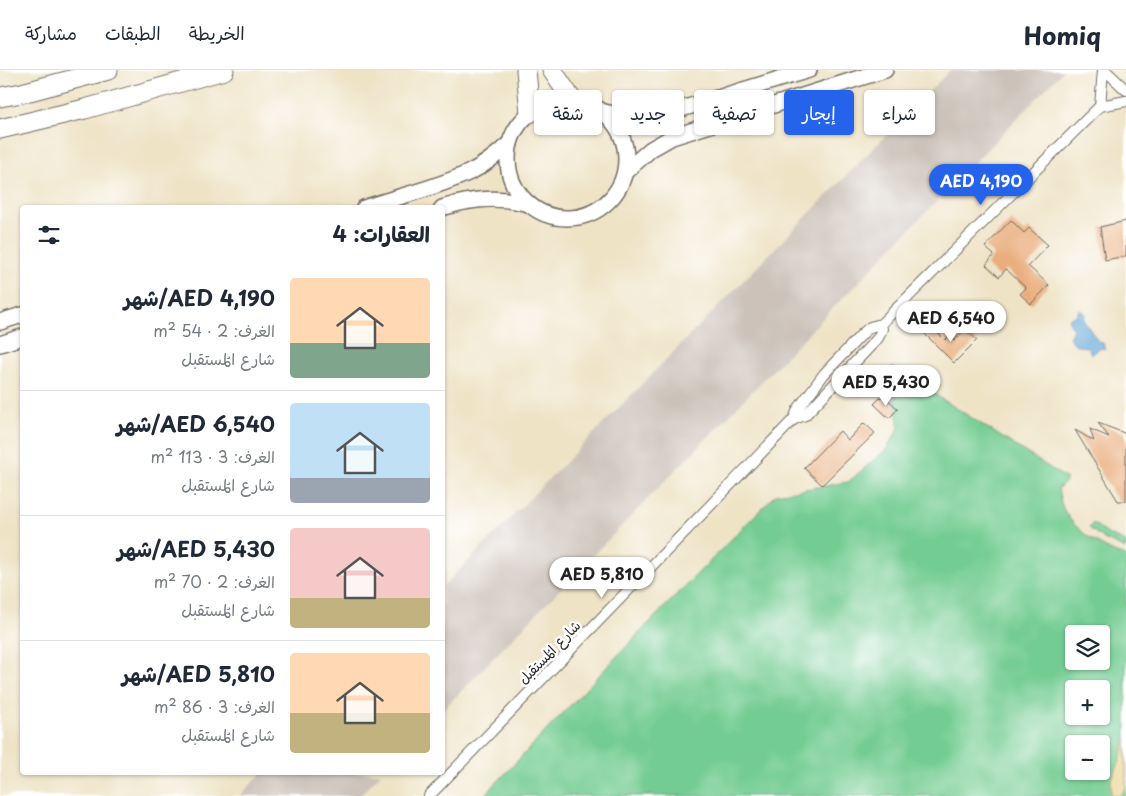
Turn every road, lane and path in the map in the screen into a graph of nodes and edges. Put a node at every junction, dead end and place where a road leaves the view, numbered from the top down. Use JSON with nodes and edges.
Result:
{"nodes":[{"id":1,"x":108,"y":70,"type":"edge"},
{"id":2,"x":224,"y":70,"type":"edge"},
{"id":3,"x":526,"y":70,"type":"edge"},
{"id":4,"x":552,"y":70,"type":"edge"},
{"id":5,"x":809,"y":70,"type":"edge"},
{"id":6,"x":885,"y":70,"type":"edge"},
{"id":7,"x":1104,"y":70,"type":"edge"},
{"id":8,"x":565,"y":90,"type":"edge"},
{"id":9,"x":1126,"y":90,"type":"edge"},
{"id":10,"x":0,"y":97,"type":"edge"},
{"id":11,"x":1126,"y":101,"type":"edge"},
{"id":12,"x":1100,"y":106,"type":"junction"},
{"id":13,"x":534,"y":110,"type":"edge"},
{"id":14,"x":604,"y":112,"type":"joint"},
{"id":15,"x":530,"y":113,"type":"junction"},
{"id":16,"x":0,"y":130,"type":"edge"},
{"id":17,"x":510,"y":143,"type":"junction"},
{"id":18,"x":626,"y":171,"type":"junction"},
{"id":19,"x":529,"y":204,"type":"junction"},
{"id":20,"x":374,"y":205,"type":"edge"},
{"id":21,"x":445,"y":207,"type":"edge"},
{"id":22,"x":20,"y":316,"type":"edge"},
{"id":23,"x":0,"y":322,"type":"edge"},
{"id":24,"x":881,"y":324,"type":"junction"},
{"id":25,"x":20,"y":338,"type":"edge"},
{"id":26,"x":0,"y":344,"type":"edge"},
{"id":27,"x":794,"y":419,"type":"junction"},
{"id":28,"x":429,"y":796,"type":"edge"}],
"edges":[{"from":1,"to":10,"type":"highway"},
{"from":2,"to":16,"type":"highway"},
{"from":3,"to":15,"type":"highway"},
{"from":4,"to":8,"type":"highway"},
{"from":5,"to":14,"type":"street"},
{"from":6,"to":18,"type":"street"},
{"from":7,"to":9,"type":"street"},
{"from":7,"to":12,"type":"street"},
{"from":11,"to":12,"type":"street"},
{"from":12,"to":24,"type":"street","name":"شارع المُستقبل"},
{"from":13,"to":15,"type":"street"},
{"from":14,"to":18,"type":"street"},
{"from":15,"to":17,"type":"street"},
{"from":17,"to":19,"type":"street"},
{"from":17,"to":20,"type":"street"},
{"from":18,"to":19,"type":"street"},
{"from":19,"to":21,"type":"street"},
{"from":22,"to":23,"type":"street"},
{"from":24,"to":27,"type":"street","name":"شارع المُستقبل"},
{"from":24,"to":27,"type":"street","name":"شارع المُستقبل"},
{"from":25,"to":26,"type":"street"},
{"from":27,"to":28,"type":"street","name":"شارع المُستقبل"}]}
